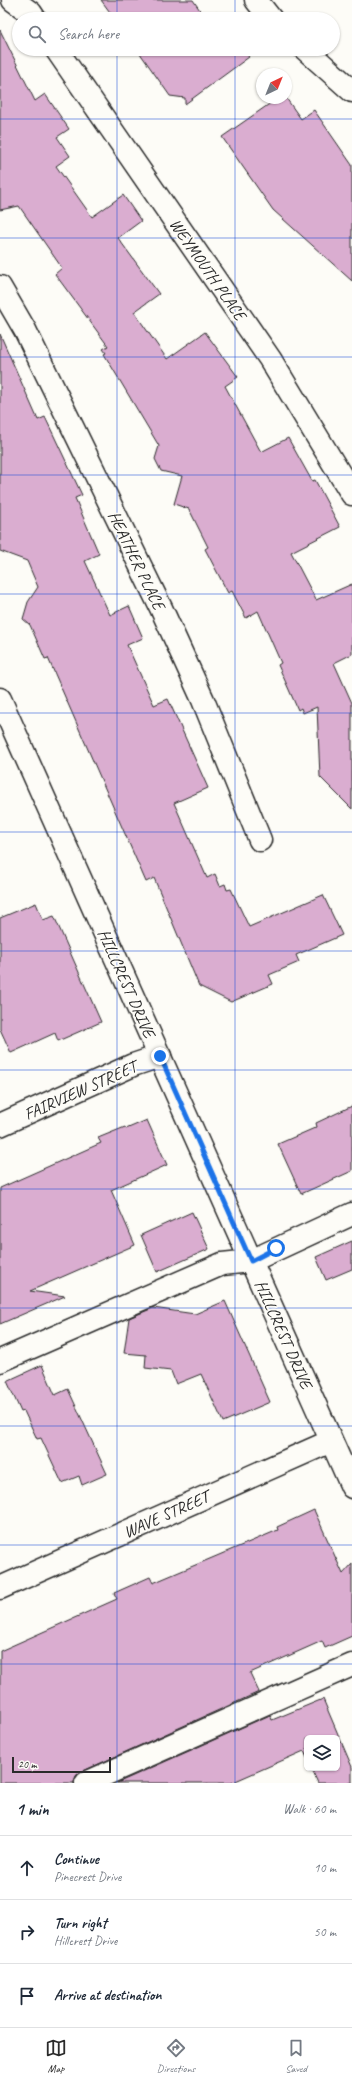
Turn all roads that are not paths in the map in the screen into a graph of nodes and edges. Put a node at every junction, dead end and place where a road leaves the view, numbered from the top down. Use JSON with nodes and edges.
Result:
{"nodes":[{"id":1,"x":13,"y":0,"type":"edge"},
{"id":2,"x":256,"y":0,"type":"edge"},
{"id":3,"x":31,"y":12,"type":"edge"},
{"id":4,"x":265,"y":12,"type":"edge"},
{"id":5,"x":61,"y":56,"type":"edge"},
{"id":6,"x":313,"y":56,"type":"edge"},
{"id":7,"x":352,"y":91,"type":"edge"},
{"id":8,"x":0,"y":287,"type":"edge"},
{"id":9,"x":352,"y":494,"type":"edge"},
{"id":10,"x":0,"y":699,"type":"edge"},
{"id":11,"x":260,"y":840,"type":"dead end"},
{"id":12,"x":160,"y":1056,"type":"junction"},
{"id":13,"x":0,"y":1125,"type":"edge"},
{"id":14,"x":352,"y":1214,"type":"edge"},
{"id":15,"x":251,"y":1261,"type":"junction"},
{"id":16,"x":0,"y":1361,"type":"edge"},
{"id":17,"x":332,"y":1441,"type":"junction"},
{"id":18,"x":352,"y":1487,"type":"edge"},
{"id":19,"x":0,"y":1588,"type":"edge"},
{"id":20,"x":352,"y":1665,"type":"edge"},
{"id":21,"x":86,"y":1783,"type":"edge"}],
"edges":[{"from":1,"to":3,"type":"street"},
{"from":2,"to":4,"type":"street"},
{"from":5,"to":9,"type":"street","name":"WEYMOUTH PLACE"},
{"from":6,"to":7,"type":"street"},
{"from":8,"to":11,"type":"street","name":"HEATHER PLACE"},
{"from":10,"to":12,"type":"street","name":"HILLCREST DRIVE"},
{"from":12,"to":13,"type":"street","name":"FAIRVIEW STREET"},
{"from":12,"to":15,"type":"street","name":"HILLCREST DRIVE"},
{"from":14,"to":15,"type":"street"},
{"from":15,"to":16,"type":"street"},
{"from":15,"to":17,"type":"street","name":"HILLCREST DRIVE"},
{"from":17,"to":18,"type":"street","name":"HILLCREST DRIVE"},
{"from":17,"to":19,"type":"street","name":"WAVE STREET"},
{"from":20,"to":21,"type":"street"}]}
